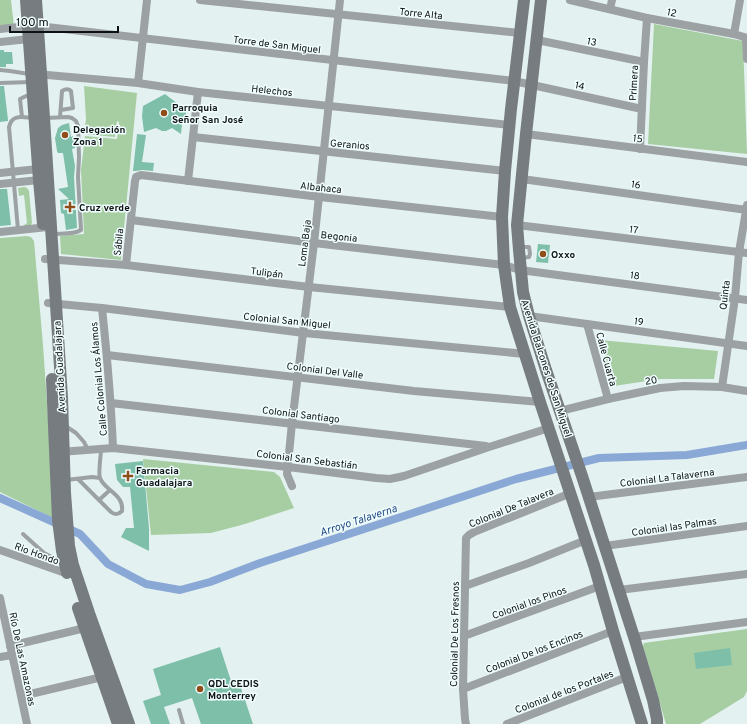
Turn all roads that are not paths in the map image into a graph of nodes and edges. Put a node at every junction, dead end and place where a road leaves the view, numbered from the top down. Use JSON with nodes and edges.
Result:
{"nodes":[{"id":1,"x":26,"y":0,"type":"edge"},
{"id":2,"x":36,"y":0,"type":"edge"},
{"id":3,"x":147,"y":0,"type":"edge"},
{"id":4,"x":200,"y":0,"type":"edge"},
{"id":5,"x":340,"y":0,"type":"edge"},
{"id":6,"x":524,"y":0,"type":"edge"},
{"id":7,"x":541,"y":0,"type":"edge"},
{"id":8,"x":570,"y":0,"type":"edge"},
{"id":9,"x":612,"y":0,"type":"edge"},
{"id":10,"x":740,"y":0,"type":"edge"},
{"id":11,"x":610,"y":9,"type":"junction"},
{"id":12,"x":339,"y":14,"type":"junction"},
{"id":13,"x":647,"y":18,"type":"junction"},
{"id":14,"x":33,"y":26,"type":"junction"},
{"id":15,"x":0,"y":29,"type":"edge"},
{"id":16,"x":520,"y":33,"type":"junction"},
{"id":17,"x":734,"y":34,"type":"junction"},
{"id":18,"x":747,"y":38,"type":"edge"},
{"id":19,"x":29,"y":39,"type":"junction"},
{"id":20,"x":143,"y":39,"type":"junction"},
{"id":21,"x":537,"y":40,"type":"junction"},
{"id":22,"x":0,"y":42,"type":"edge"},
{"id":23,"x":747,"y":59,"type":"edge"},
{"id":24,"x":334,"y":60,"type":"junction"},
{"id":25,"x":644,"y":62,"type":"junction"},
{"id":26,"x":0,"y":70,"type":"edge"},
{"id":27,"x":35,"y":77,"type":"junction"},
{"id":28,"x":514,"y":81,"type":"junction"},
{"id":29,"x":0,"y":83,"type":"edge"},
{"id":30,"x":138,"y":83,"type":"junction"},
{"id":31,"x":532,"y":85,"type":"junction"},
{"id":32,"x":198,"y":92,"type":"junction"},
{"id":33,"x":33,"y":95,"type":"junction"},
{"id":34,"x":330,"y":106,"type":"junction"},
{"id":35,"x":642,"y":108,"type":"junction"},
{"id":36,"x":61,"y":110,"type":"junction"},
{"id":37,"x":22,"y":117,"type":"junction"},
{"id":38,"x":60,"y":117,"type":"junction"},
{"id":39,"x":39,"y":118,"type":"junction"},
{"id":40,"x":510,"y":125,"type":"junction"},
{"id":41,"x":526,"y":134,"type":"junction"},
{"id":42,"x":193,"y":137,"type":"junction"},
{"id":43,"x":640,"y":149,"type":"junction"},
{"id":44,"x":324,"y":152,"type":"junction"},
{"id":45,"x":747,"y":162,"type":"edge"},
{"id":46,"x":40,"y":168,"type":"junction"},
{"id":47,"x":505,"y":171,"type":"junction"},
{"id":48,"x":14,"y":172,"type":"junction"},
{"id":49,"x":0,"y":173,"type":"edge"},
{"id":50,"x":139,"y":176,"type":"joint"},
{"id":51,"x":522,"y":179,"type":"junction"},
{"id":52,"x":188,"y":181,"type":"junction"},
{"id":53,"x":14,"y":183,"type":"junction"},
{"id":54,"x":0,"y":184,"type":"edge"},
{"id":55,"x":320,"y":198,"type":"junction"},
{"id":56,"x":747,"y":206,"type":"edge"},
{"id":57,"x":747,"y":210,"type":"edge"},
{"id":58,"x":502,"y":217,"type":"junction"},
{"id":59,"x":131,"y":220,"type":"junction"},
{"id":60,"x":518,"y":225,"type":"junction"},
{"id":61,"x":18,"y":230,"type":"junction"},
{"id":62,"x":49,"y":230,"type":"junction"},
{"id":63,"x":0,"y":232,"type":"edge"},
{"id":64,"x":314,"y":243,"type":"junction"},
{"id":65,"x":743,"y":253,"type":"edge"},
{"id":66,"x":519,"y":258,"type":"junction"},
{"id":67,"x":49,"y":259,"type":"junction"},
{"id":68,"x":126,"y":265,"type":"junction"},
{"id":69,"x":504,"y":265,"type":"junction"},
{"id":70,"x":309,"y":287,"type":"junction"},
{"id":71,"x":735,"y":298,"type":"junction"},
{"id":72,"x":747,"y":300,"type":"edge"},
{"id":73,"x":52,"y":304,"type":"junction"},
{"id":74,"x":510,"y":307,"type":"junction"},
{"id":75,"x":102,"y":308,"type":"junction"},
{"id":76,"x":529,"y":316,"type":"junction"},
{"id":77,"x":587,"y":324,"type":"junction"},
{"id":78,"x":304,"y":333,"type":"junction"},
{"id":79,"x":727,"y":343,"type":"junction"},
{"id":80,"x":747,"y":346,"type":"edge"},
{"id":81,"x":525,"y":354,"type":"junction"},
{"id":82,"x":107,"y":355,"type":"junction"},
{"id":83,"x":298,"y":377,"type":"junction"},
{"id":84,"x":722,"y":387,"type":"junction"},
{"id":85,"x":747,"y":391,"type":"edge"},
{"id":86,"x":608,"y":399,"type":"junction"},
{"id":87,"x":540,"y":402,"type":"junction"},
{"id":88,"x":111,"y":403,"type":"junction"},
{"id":89,"x":560,"y":411,"type":"junction"},
{"id":90,"x":292,"y":423,"type":"junction"},
{"id":91,"x":62,"y":424,"type":"junction"},
{"id":92,"x":549,"y":428,"type":"junction"},
{"id":93,"x":489,"y":447,"type":"junction"},
{"id":94,"x":113,"y":448,"type":"junction"},
{"id":95,"x":101,"y":449,"type":"junction"},
{"id":96,"x":88,"y":450,"type":"junction"},
{"id":97,"x":59,"y":452,"type":"junction"},
{"id":98,"x":288,"y":466,"type":"junction"},
{"id":99,"x":747,"y":477,"type":"edge"},
{"id":100,"x":100,"y":478,"type":"junction"},
{"id":101,"x":78,"y":479,"type":"junction"},
{"id":102,"x":64,"y":480,"type":"junction"},
{"id":103,"x":292,"y":486,"type":"dead end"},
{"id":104,"x":570,"y":489,"type":"junction"},
{"id":105,"x":110,"y":490,"type":"junction"},
{"id":106,"x":589,"y":497,"type":"junction"},
{"id":107,"x":99,"y":500,"type":"junction"},
{"id":108,"x":63,"y":523,"type":"junction"},
{"id":109,"x":747,"y":526,"type":"edge"},
{"id":110,"x":23,"y":534,"type":"dead end"},
{"id":111,"x":586,"y":540,"type":"junction"},
{"id":112,"x":465,"y":544,"type":"joint"},
{"id":113,"x":605,"y":546,"type":"junction"},
{"id":114,"x":0,"y":550,"type":"edge"},
{"id":115,"x":609,"y":561,"type":"junction"},
{"id":116,"x":594,"y":565,"type":"junction"},
{"id":117,"x":66,"y":569,"type":"junction"},
{"id":118,"x":747,"y":574,"type":"edge"},
{"id":119,"x":465,"y":586,"type":"junction"},
{"id":120,"x":600,"y":586,"type":"junction"},
{"id":121,"x":619,"y":590,"type":"junction"},
{"id":122,"x":0,"y":598,"type":"edge"},
{"id":123,"x":747,"y":622,"type":"edge"},
{"id":124,"x":85,"y":628,"type":"junction"},
{"id":125,"x":613,"y":631,"type":"junction"},
{"id":126,"x":464,"y":636,"type":"junction"},
{"id":127,"x":634,"y":637,"type":"junction"},
{"id":128,"x":11,"y":650,"type":"junction"},
{"id":129,"x":0,"y":657,"type":"edge"},
{"id":130,"x":102,"y":677,"type":"junction"},
{"id":131,"x":627,"y":678,"type":"junction"},
{"id":132,"x":463,"y":689,"type":"junction"},
{"id":133,"x":22,"y":696,"type":"junction"},
{"id":134,"x":653,"y":700,"type":"junction"},
{"id":135,"x":636,"y":705,"type":"junction"},
{"id":136,"x":179,"y":710,"type":"dead end"},
{"id":137,"x":27,"y":724,"type":"edge"},
{"id":138,"x":118,"y":724,"type":"edge"},
{"id":139,"x":129,"y":724,"type":"edge"},
{"id":140,"x":183,"y":724,"type":"edge"},
{"id":141,"x":466,"y":724,"type":"edge"},
{"id":142,"x":507,"y":724,"type":"edge"},
{"id":143,"x":642,"y":724,"type":"edge"},
{"id":144,"x":657,"y":724,"type":"edge"}],
"edges":[{"from":1,"to":14,"type":"street","name":"Avenida Guadalajara"},
{"from":2,"to":14,"type":"street","name":"Avenida Guadalajara"},
{"from":3,"to":20,"type":"street"},
{"from":4,"to":12,"type":"street","name":"Torre Alta"},
{"from":5,"to":12,"type":"street","name":"Loma Baja"},
{"from":6,"to":16,"type":"street","name":"Avenida Balcones de San Miguel"},
{"from":7,"to":21,"type":"street","name":"Avenida Balcones de San Miguel"},
{"from":8,"to":11,"type":"street","name":"12"},
{"from":9,"to":11,"type":"street"},
{"from":10,"to":17,"type":"street"},
{"from":11,"to":13,"type":"street","name":"12"},
{"from":12,"to":16,"type":"street","name":"Torre Alta"},
{"from":12,"to":24,"type":"street","name":"Loma Baja"},
{"from":13,"to":17,"type":"street","name":"12"},
{"from":13,"to":25,"type":"street","name":"Primera"},
{"from":14,"to":15,"type":"street","name":"Torre de San Miguel"},
{"from":14,"to":19,"type":"street","name":"Avenida Guadalajara"},
{"from":14,"to":20,"type":"street","name":"Torre de San Miguel"},
{"from":14,"to":27,"type":"street","name":"Avenida Guadalajara"},
{"from":16,"to":28,"type":"street","name":"Avenida Balcones de San Miguel"},
{"from":17,"to":18,"type":"street","name":"12"},
{"from":18,"to":23,"type":"street"},
{"from":19,"to":22,"type":"street"},
{"from":19,"to":27,"type":"street","name":"Avenida Guadalajara"},
{"from":20,"to":24,"type":"street","name":"Torre de San Miguel"},
{"from":20,"to":30,"type":"street"},
{"from":21,"to":25,"type":"street","name":"13"},
{"from":21,"to":31,"type":"street","name":"Avenida Balcones de San Miguel"},
{"from":24,"to":28,"type":"street","name":"Torre de San Miguel"},
{"from":24,"to":34,"type":"street","name":"Loma Baja"},
{"from":25,"to":35,"type":"street","name":"Primera"},
{"from":26,"to":27,"type":"lane"},
{"from":27,"to":29,"type":"lane"},
{"from":27,"to":30,"type":"street","name":"Helechos"},
{"from":27,"to":33,"type":"street","name":"Avenida Guadalajara"},
{"from":27,"to":39,"type":"street","name":"Avenida Guadalajara"},
{"from":28,"to":31,"type":"street","name":"14"},
{"from":28,"to":40,"type":"street","name":"Avenida Balcones de San Miguel"},
{"from":30,"to":32,"type":"street","name":"Helechos"},
{"from":31,"to":35,"type":"street","name":"14"},
{"from":31,"to":41,"type":"street","name":"Avenida Balcones de San Miguel"},
{"from":32,"to":34,"type":"street","name":"Helechos"},
{"from":32,"to":42,"type":"street"},
{"from":33,"to":37,"type":"lane"},
{"from":33,"to":39,"type":"street","name":"Avenida Guadalajara"},
{"from":34,"to":40,"type":"street","name":"Helechos"},
{"from":34,"to":44,"type":"street","name":"Loma Baja"},
{"from":35,"to":43,"type":"street","name":"Primera"},
{"from":36,"to":36,"type":"lane"},
{"from":36,"to":38,"type":"lane"},
{"from":37,"to":39,"type":"lane"},
{"from":37,"to":48,"type":"lane"},
{"from":38,"to":39,"type":"lane"},
{"from":38,"to":62,"type":"lane"},
{"from":39,"to":46,"type":"street","name":"Avenida Guadalajara"},
{"from":40,"to":47,"type":"street","name":"Avenida Balcones de San Miguel"},
{"from":41,"to":43,"type":"street","name":"15"},
{"from":41,"to":51,"type":"street","name":"Avenida Balcones de San Miguel"},
{"from":42,"to":44,"type":"street","name":"Geranios"},
{"from":42,"to":52,"type":"street"},
{"from":43,"to":45,"type":"street","name":"15"},
{"from":44,"to":47,"type":"street","name":"Geranios"},
{"from":44,"to":55,"type":"street","name":"Loma Baja"},
{"from":46,"to":48,"type":"street"},
{"from":46,"to":53,"type":"street"},
{"from":46,"to":62,"type":"street","name":"Avenida Guadalajara"},
{"from":46,"to":62,"type":"street","name":"Avenida Guadalajara"},
{"from":47,"to":58,"type":"street","name":"Avenida Balcones de San Miguel"},
{"from":48,"to":49,"type":"street"},
{"from":48,"to":53,"type":"lane"},
{"from":50,"to":52,"type":"street","name":"Albahaca"},
{"from":50,"to":59,"type":"street","name":"Sábila"},
{"from":51,"to":57,"type":"street","name":"16"},
{"from":51,"to":60,"type":"street","name":"Avenida Balcones de San Miguel"},
{"from":52,"to":55,"type":"street","name":"Albahaca"},
{"from":53,"to":54,"type":"street"},
{"from":53,"to":61,"type":"lane"},
{"from":55,"to":58,"type":"street","name":"Albahaca"},
{"from":55,"to":64,"type":"street","name":"Loma Baja"},
{"from":56,"to":57,"type":"street","name":"Quinta"},
{"from":57,"to":65,"type":"street","name":"Quinta"},
{"from":58,"to":69,"type":"street","name":"Avenida Balcones de San Miguel"},
{"from":59,"to":64,"type":"street","name":"Begonia"},
{"from":59,"to":68,"type":"street","name":"Sábila"},
{"from":60,"to":65,"type":"street","name":"17"},
{"from":60,"to":66,"type":"street","name":"Avenida Balcones de San Miguel"},
{"from":61,"to":62,"type":"street"},
{"from":61,"to":63,"type":"street"},
{"from":62,"to":67,"type":"street","name":"Avenida Guadalajara"},
{"from":64,"to":69,"type":"street","name":"Begonia"},
{"from":64,"to":70,"type":"street","name":"Loma Baja"},
{"from":65,"to":71,"type":"street","name":"Quinta"},
{"from":66,"to":69,"type":"street","name":"Begonia"},
{"from":66,"to":71,"type":"street","name":"18"},
{"from":66,"to":76,"type":"street","name":"Avenida Balcones de San Miguel"},
{"from":67,"to":68,"type":"street","name":"Tulipán"},
{"from":67,"to":73,"type":"street","name":"Avenida Guadalajara"},
{"from":68,"to":70,"type":"street","name":"Tulipán"},
{"from":69,"to":74,"type":"street","name":"Avenida Balcones de San Miguel"},
{"from":70,"to":74,"type":"street","name":"Tulipán"},
{"from":70,"to":78,"type":"street","name":"Loma Baja"},
{"from":71,"to":72,"type":"street","name":"18"},
{"from":71,"to":79,"type":"street","name":"Quinta"},
{"from":73,"to":75,"type":"street","name":"Colonial San Miguel"},
{"from":73,"to":91,"type":"street","name":"Avenida Guadalajara"},
{"from":73,"to":97,"type":"street","name":"Avenida Guadalajara"},
{"from":74,"to":81,"type":"street","name":"Avenida Balcones de San Miguel"},
{"from":75,"to":78,"type":"street","name":"Colonial San Miguel"},
{"from":75,"to":82,"type":"street","name":"Calle Colonial Los Álamos"},
{"from":76,"to":77,"type":"street","name":"19"},
{"from":76,"to":89,"type":"street","name":"Avenida Balcones de San Miguel"},
{"from":77,"to":79,"type":"street","name":"19"},
{"from":77,"to":86,"type":"street","name":"Calle Cuarta"},
{"from":78,"to":81,"type":"street","name":"Colonial San Miguel"},
{"from":78,"to":83,"type":"street","name":"Loma Baja"},
{"from":79,"to":80,"type":"street","name":"19"},
{"from":79,"to":84,"type":"street","name":"Quinta"},
{"from":81,"to":87,"type":"street","name":"Avenida Balcones de San Miguel"},
{"from":82,"to":83,"type":"street","name":"Colonial Del Valle"},
{"from":82,"to":88,"type":"street","name":"Calle Colonial Los Álamos"},
{"from":83,"to":87,"type":"street","name":"Colonial Del Valle"},
{"from":83,"to":90,"type":"street","name":"Loma Baja"},
{"from":84,"to":85,"type":"street","name":"20"},
{"from":84,"to":86,"type":"street","name":"20"},
{"from":86,"to":89,"type":"street","name":"20"},
{"from":87,"to":92,"type":"street","name":"Avenida Balcones de San Miguel"},
{"from":88,"to":90,"type":"street","name":"Colonial Santiago"},
{"from":88,"to":94,"type":"street","name":"Calle Colonial Los Álamos"},
{"from":89,"to":106,"type":"street","name":"Avenida Balcones de San Miguel"},
{"from":90,"to":93,"type":"street","name":"Colonial Santiago"},
{"from":90,"to":98,"type":"street","name":"Loma Baja"},
{"from":91,"to":96,"type":"lane"},
{"from":91,"to":97,"type":"street","name":"Avenida Guadalajara"},
{"from":92,"to":93,"type":"street","name":"Colonial San Sebastián"},
{"from":92,"to":104,"type":"street","name":"Avenida Balcones de San Miguel"},
{"from":93,"to":98,"type":"street","name":"Colonial San Sebastián"},
{"from":94,"to":95,"type":"street","name":"Colonial San Sebastián"},
{"from":94,"to":98,"type":"street","name":"Colonial San Sebastián"},
{"from":95,"to":96,"type":"street","name":"Colonial San Sebastián"},
{"from":95,"to":100,"type":"lane"},
{"from":96,"to":97,"type":"street","name":"Colonial San Sebastián"},
{"from":97,"to":102,"type":"street","name":"Avenida Guadalajara"},
{"from":97,"to":108,"type":"street","name":"Avenida Guadalajara"},
{"from":98,"to":103,"type":"street","name":"Loma Baja"},
{"from":99,"to":106,"type":"street","name":"Colonial La Talaverna"},
{"from":100,"to":101,"type":"lane"},
{"from":100,"to":105,"type":"lane"},
{"from":101,"to":102,"type":"lane"},
{"from":101,"to":107,"type":"lane"},
{"from":102,"to":108,"type":"street","name":"Avenida Guadalajara"},
{"from":104,"to":111,"type":"street","name":"Avenida Balcones de San Miguel"},
{"from":104,"to":112,"type":"street","name":"Colonial De Talavera"},
{"from":105,"to":107,"type":"lane"},
{"from":105,"to":107,"type":"lane"},
{"from":106,"to":113,"type":"street","name":"Avenida Balcones de San Miguel"},
{"from":108,"to":117,"type":"street","name":"Avenida Guadalajara"},
{"from":108,"to":139,"type":"street","name":"Avenida Guadalajara"},
{"from":109,"to":113,"type":"street","name":"Colonial las Palmas"},
{"from":110,"to":117,"type":"lane"},
{"from":111,"to":116,"type":"street","name":"Avenida Balcones de San Miguel"},
{"from":111,"to":119,"type":"street"},
{"from":112,"to":119,"type":"street","name":"Colonial De Los Fresnos"},
{"from":113,"to":115,"type":"street","name":"Avenida Balcones de San Miguel"},
{"from":114,"to":117,"type":"street","name":"Rio Hondo"},
{"from":115,"to":116,"type":"street"},
{"from":115,"to":121,"type":"street","name":"Avenida Balcones de San Miguel"},
{"from":116,"to":120,"type":"street","name":"Avenida Balcones de San Miguel"},
{"from":117,"to":124,"type":"street","name":"Avenida Guadalajara"},
{"from":118,"to":121,"type":"street"},
{"from":119,"to":126,"type":"street","name":"Colonial De Los Fresnos"},
{"from":120,"to":125,"type":"street","name":"Avenida Balcones de San Miguel"},
{"from":120,"to":126,"type":"street","name":"Colonial los Pinos"},
{"from":121,"to":127,"type":"street","name":"Avenida Balcones de San Miguel"},
{"from":122,"to":128,"type":"street","name":"Río De Las Amazonas"},
{"from":123,"to":127,"type":"street"},
{"from":124,"to":128,"type":"street"},
{"from":124,"to":130,"type":"street","name":"Avenida Guadalajara"},
{"from":125,"to":131,"type":"street","name":"Avenida Balcones de San Miguel"},
{"from":125,"to":132,"type":"street","name":"Colonial De los Encinos"},
{"from":126,"to":132,"type":"street","name":"Colonial De Los Fresnos"},
{"from":127,"to":134,"type":"street","name":"Avenida Balcones de San Miguel"},
{"from":128,"to":129,"type":"street"},
{"from":128,"to":133,"type":"street","name":"Río De Las Amazonas"},
{"from":130,"to":133,"type":"street"},
{"from":130,"to":138,"type":"street","name":"Avenida Guadalajara"},
{"from":131,"to":135,"type":"street","name":"Avenida Balcones de San Miguel"},
{"from":131,"to":142,"type":"street","name":"Colonial de los Portales"},
{"from":132,"to":141,"type":"street","name":"Colonial De Los Fresnos"},
{"from":133,"to":137,"type":"street","name":"Río De Las Amazonas"},
{"from":134,"to":135,"type":"street"},
{"from":134,"to":144,"type":"street","name":"Avenida Balcones de San Miguel"},
{"from":135,"to":143,"type":"street","name":"Avenida Balcones de San Miguel"},
{"from":136,"to":140,"type":"lane"}]}
